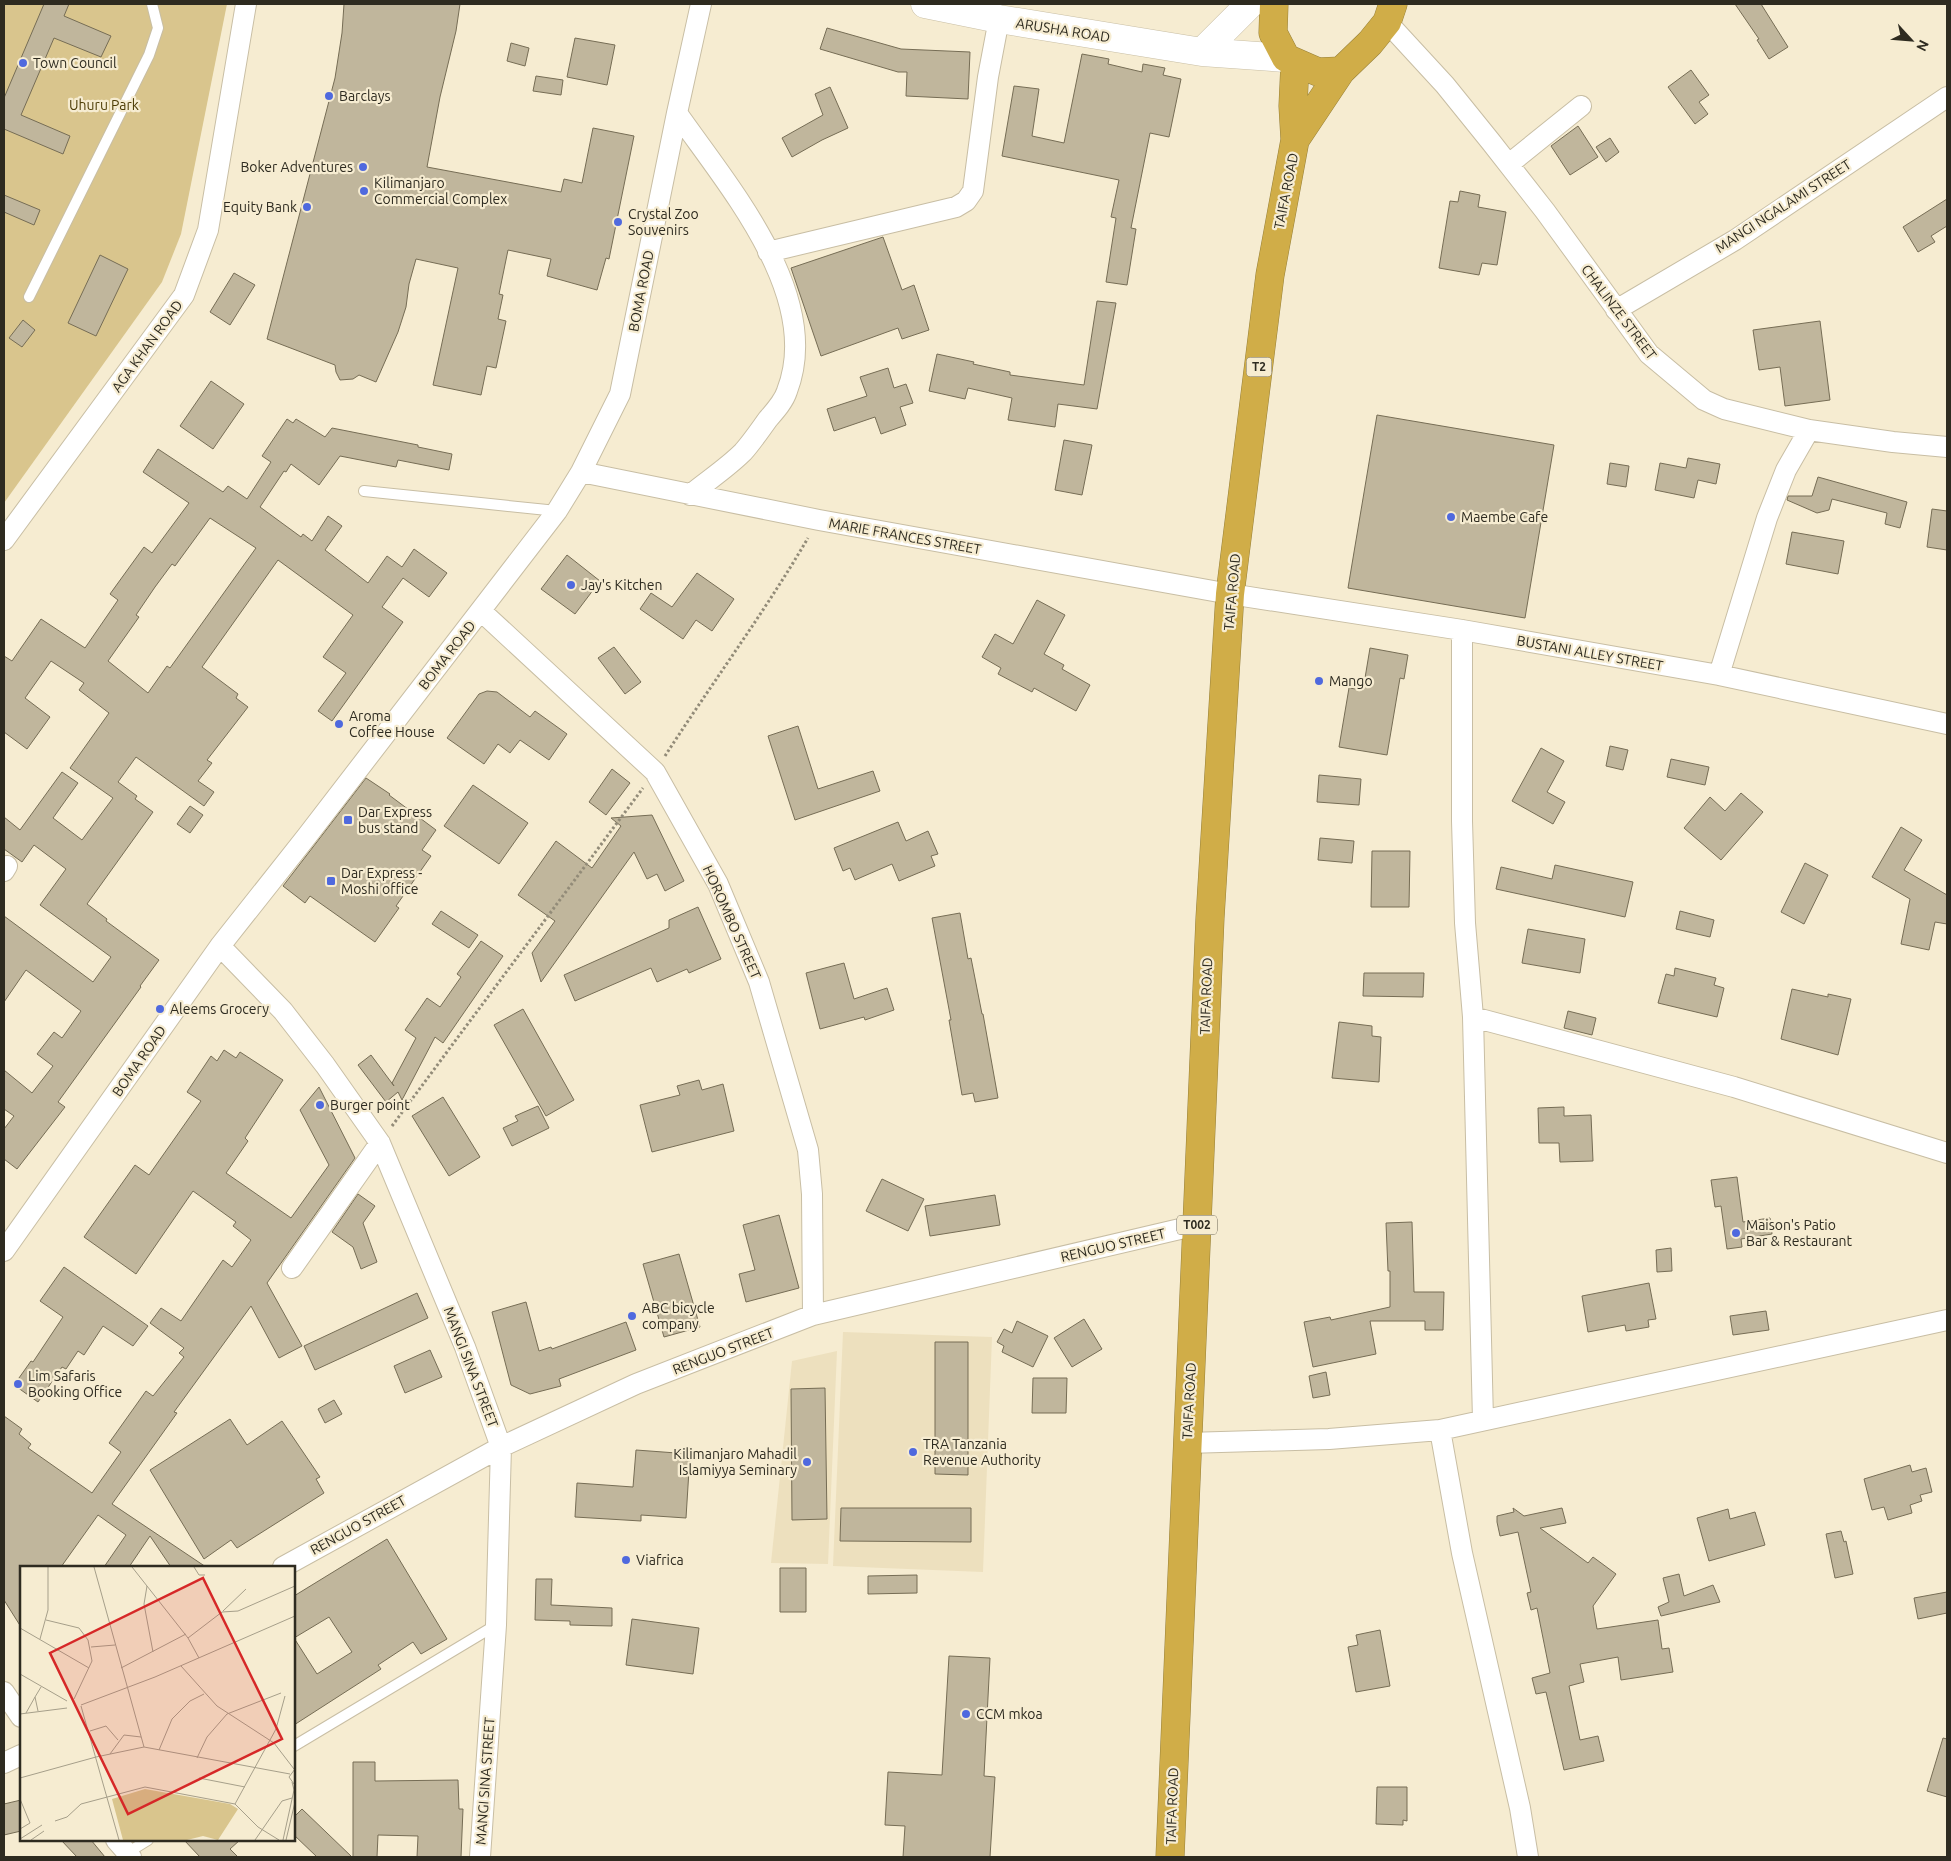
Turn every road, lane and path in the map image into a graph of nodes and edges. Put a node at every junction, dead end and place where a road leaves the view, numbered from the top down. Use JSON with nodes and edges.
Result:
{"nodes":[{"id":1,"x":152,"y":4,"type":"edge"},
{"id":2,"x":246,"y":4,"type":"edge"},
{"id":3,"x":701,"y":4,"type":"edge"},
{"id":4,"x":925,"y":4,"type":"edge"},
{"id":5,"x":1250,"y":4,"type":"edge"},
{"id":6,"x":1274,"y":4,"type":"edge"},
{"id":7,"x":986,"y":12,"type":"edge"},
{"id":8,"x":1390,"y":13,"type":"edge"},
{"id":9,"x":1202,"y":52,"type":"junction"},
{"id":10,"x":1291,"y":60,"type":"junction"},
{"id":11,"x":1341,"y":71,"type":"junction"},
{"id":12,"x":1947,"y":97,"type":"edge"},
{"id":13,"x":1581,"y":106,"type":"dead end"},
{"id":14,"x":677,"y":113,"type":"junction"},
{"id":15,"x":1295,"y":140,"type":"junction"},
{"id":16,"x":1509,"y":164,"type":"junction"},
{"id":17,"x":768,"y":252,"type":"junction"},
{"id":18,"x":29,"y":297,"type":"dead end"},
{"id":19,"x":1616,"y":310,"type":"junction"},
{"id":20,"x":1809,"y":430,"type":"junction"},
{"id":21,"x":1947,"y":447,"type":"edge"},
{"id":22,"x":581,"y":472,"type":"junction"},
{"id":23,"x":364,"y":491,"type":"dead end"},
{"id":24,"x":690,"y":496,"type":"junction"},
{"id":25,"x":556,"y":511,"type":"junction"},
{"id":26,"x":819,"y":520,"type":"junction"},
{"id":27,"x":4,"y":540,"type":"edge"},
{"id":28,"x":1230,"y":594,"type":"junction"},
{"id":29,"x":481,"y":611,"type":"junction"},
{"id":30,"x":1462,"y":630,"type":"junction"},
{"id":31,"x":1719,"y":675,"type":"junction"},
{"id":32,"x":1947,"y":724,"type":"edge"},
{"id":33,"x":655,"y":772,"type":"junction"},
{"id":34,"x":220,"y":946,"type":"junction"},
{"id":35,"x":1473,"y":1017,"type":"junction"},
{"id":36,"x":380,"y":1143,"type":"junction"},
{"id":37,"x":1947,"y":1153,"type":"edge"},
{"id":38,"x":1197,"y":1225,"type":"junction"},
{"id":39,"x":4,"y":1251,"type":"edge"},
{"id":40,"x":292,"y":1268,"type":"dead end"},
{"id":41,"x":813,"y":1316,"type":"junction"},
{"id":42,"x":1947,"y":1320,"type":"edge"},
{"id":43,"x":1483,"y":1420,"type":"junction"},
{"id":44,"x":1440,"y":1430,"type":"junction"},
{"id":45,"x":1187,"y":1443,"type":"junction"},
{"id":46,"x":501,"y":1447,"type":"junction"},
{"id":47,"x":285,"y":1566,"type":"edge"},
{"id":48,"x":496,"y":1625,"type":"junction"},
{"id":49,"x":4,"y":1692,"type":"edge"},
{"id":50,"x":20,"y":1716,"type":"edge"},
{"id":51,"x":295,"y":1745,"type":"edge"},
{"id":52,"x":20,"y":1755,"type":"edge"},
{"id":53,"x":4,"y":1763,"type":"edge"},
{"id":54,"x":146,"y":1841,"type":"edge"},
{"id":55,"x":125,"y":1850,"type":"edge"},
{"id":56,"x":480,"y":1857,"type":"edge"},
{"id":57,"x":1170,"y":1857,"type":"edge"},
{"id":58,"x":1528,"y":1857,"type":"edge"}],
"edges":[{"from":1,"to":18,"type":"lane"},
{"from":2,"to":27,"type":"street","name":"AGA KHAN ROAD"},
{"from":3,"to":14,"type":"street","name":"BOMA ROAD"},
{"from":4,"to":7,"type":"main road","name":"ARUSHA ROAD"},
{"from":5,"to":9,"type":"main road"},
{"from":6,"to":10,"type":"highway","number":"T2"},
{"from":7,"to":9,"type":"main road","name":"ARUSHA ROAD"},
{"from":7,"to":17,"type":"street"},
{"from":8,"to":11,"type":"highway","number":"T2"},
{"from":8,"to":16,"type":"street","name":"CHALINZE STREET"},
{"from":9,"to":10,"type":"main road","name":"ARUSHA ROAD"},
{"from":10,"to":11,"type":"highway"},
{"from":10,"to":15,"type":"highway","name":"TAIFA ROAD","number":"T2"},
{"from":11,"to":15,"type":"highway","name":"TAIFA ROAD","number":"T2"},
{"from":12,"to":19,"type":"street","name":"MANGI NGALAMI STREET"},
{"from":13,"to":16,"type":"street"},
{"from":14,"to":17,"type":"street"},
{"from":14,"to":22,"type":"street","name":"BOMA ROAD"},
{"from":15,"to":28,"type":"highway","name":"TAIFA ROAD","number":"T2"},
{"from":16,"to":19,"type":"street","name":"CHALINZE STREET"},
{"from":17,"to":24,"type":"street"},
{"from":19,"to":20,"type":"street","name":"CHALINZE STREET"},
{"from":20,"to":21,"type":"street","name":"CHALINZE STREET"},
{"from":20,"to":31,"type":"street"},
{"from":22,"to":24,"type":"street","name":"MARIE FRANCES STREET"},
{"from":22,"to":25,"type":"street","name":"BOMA ROAD"},
{"from":23,"to":25,"type":"lane"},
{"from":24,"to":26,"type":"street","name":"MARIE FRANCES STREET"},
{"from":25,"to":29,"type":"street","name":"BOMA ROAD"},
{"from":26,"to":28,"type":"street","name":"MARIE FRANCES STREET"},
{"from":26,"to":33,"type":"path"},
{"from":28,"to":30,"type":"street","name":"BUSTANI ALLEY STREET"},
{"from":28,"to":38,"type":"highway","name":"TAIFA ROAD","number":"T002"},
{"from":29,"to":33,"type":"street","name":"HOROMBO STREET"},
{"from":29,"to":34,"type":"street","name":"BOMA ROAD"},
{"from":30,"to":31,"type":"street","name":"BUSTANI ALLEY STREET"},
{"from":30,"to":35,"type":"street"},
{"from":31,"to":32,"type":"street","name":"BUSTANI ALLEY STREET"},
{"from":33,"to":36,"type":"path"},
{"from":33,"to":41,"type":"street","name":"HOROMBO STREET"},
{"from":34,"to":36,"type":"street","name":"MANGI SINA STREET"},
{"from":34,"to":39,"type":"street","name":"BOMA ROAD"},
{"from":35,"to":37,"type":"street"},
{"from":35,"to":43,"type":"street"},
{"from":36,"to":40,"type":"street"},
{"from":36,"to":46,"type":"street","name":"MANGI SINA STREET"},
{"from":38,"to":41,"type":"street","name":"RENGUO STREET"},
{"from":38,"to":45,"type":"highway","name":"TAIFA ROAD","number":"T002"},
{"from":41,"to":46,"type":"street","name":"RENGUO STREET"},
{"from":42,"to":43,"type":"street"},
{"from":43,"to":44,"type":"street"},
{"from":44,"to":45,"type":"street"},
{"from":44,"to":58,"type":"street"},
{"from":45,"to":57,"type":"highway","name":"TAIFA ROAD","number":"T002"},
{"from":46,"to":47,"type":"street","name":"RENGUO STREET"},
{"from":46,"to":48,"type":"street","name":"MANGI SINA STREET"},
{"from":48,"to":51,"type":"lane"},
{"from":48,"to":56,"type":"street","name":"MANGI SINA STREET"},
{"from":49,"to":50,"type":"street"},
{"from":52,"to":53,"type":"street"},
{"from":54,"to":55,"type":"lane"}]}
